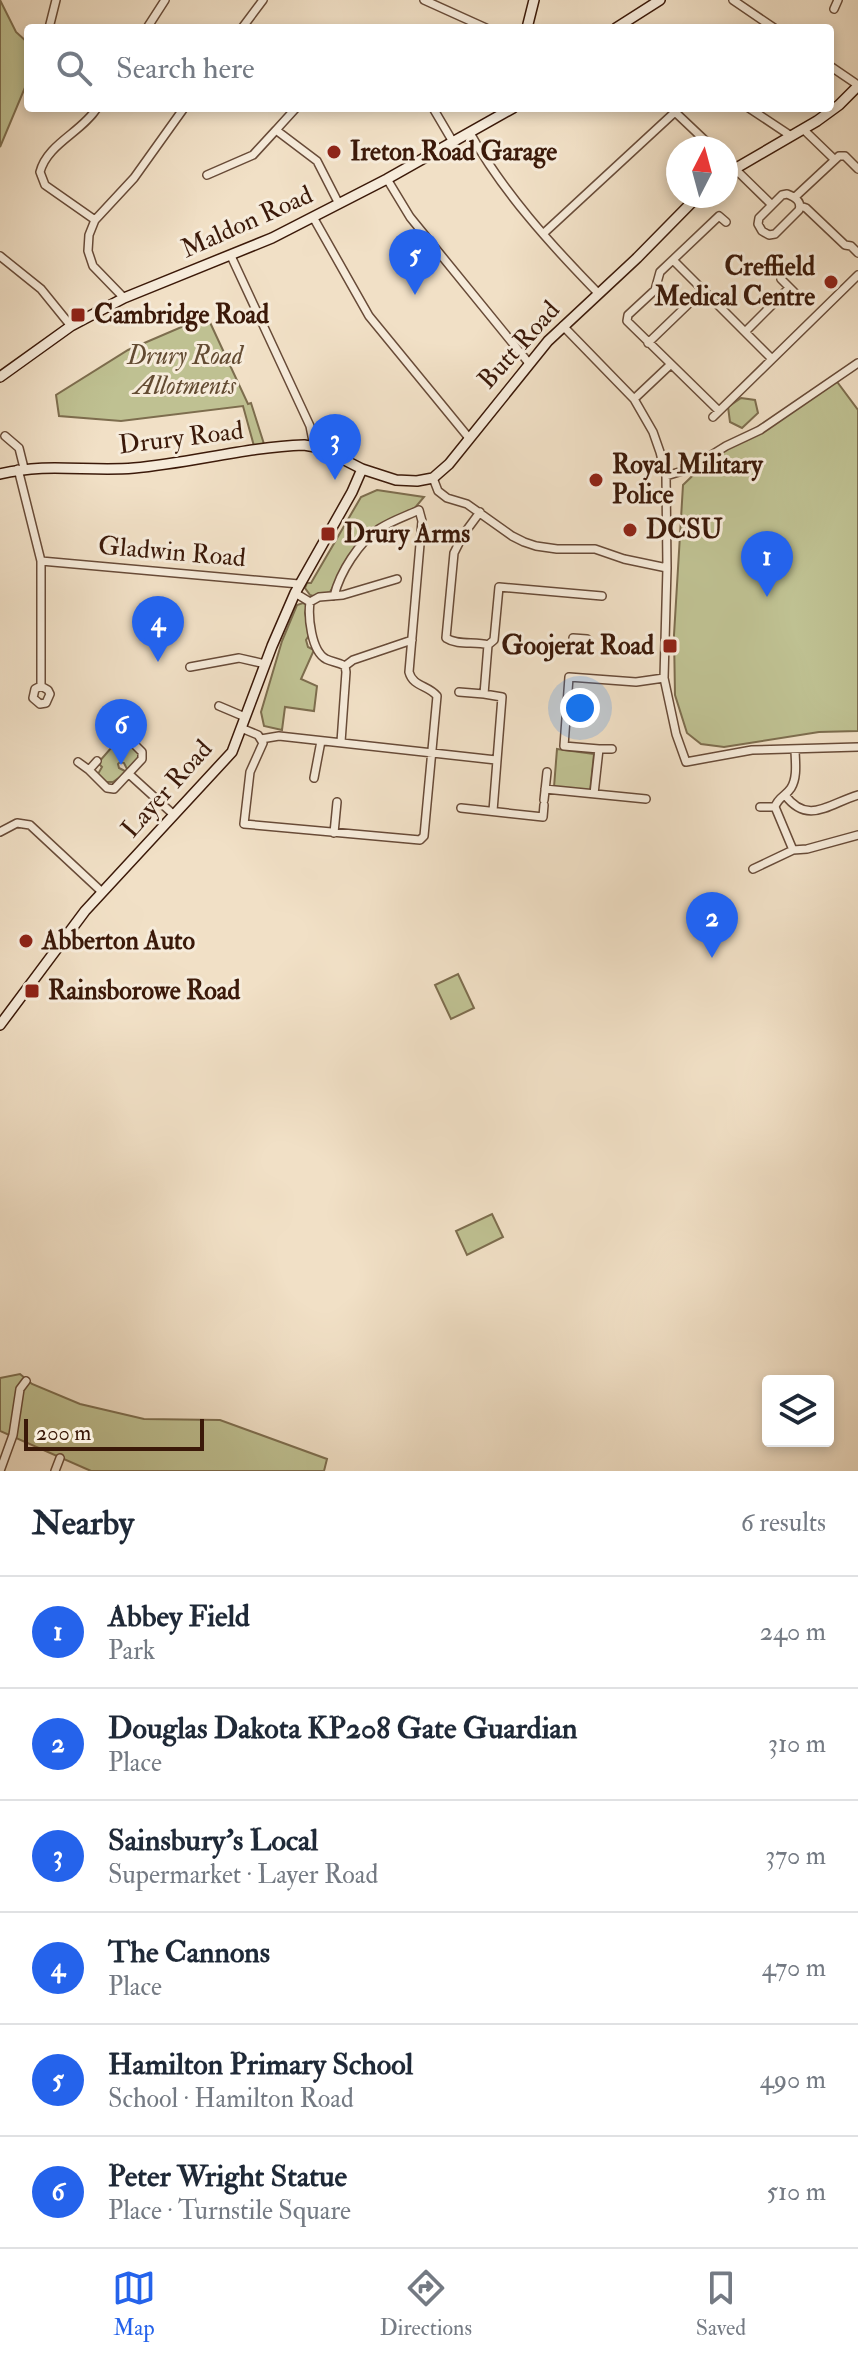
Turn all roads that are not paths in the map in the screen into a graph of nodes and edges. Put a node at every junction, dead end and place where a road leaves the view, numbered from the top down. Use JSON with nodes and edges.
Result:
{"nodes":[{"id":1,"x":56,"y":0,"type":"edge"},
{"id":2,"x":165,"y":0,"type":"edge"},
{"id":3,"x":263,"y":0,"type":"edge"},
{"id":4,"x":424,"y":0,"type":"edge"},
{"id":5,"x":534,"y":0,"type":"edge"},
{"id":6,"x":660,"y":0,"type":"edge"},
{"id":7,"x":733,"y":0,"type":"edge"},
{"id":8,"x":838,"y":0,"type":"edge"},
{"id":9,"x":834,"y":9,"type":"dead end"},
{"id":10,"x":50,"y":24,"type":"edge"},
{"id":11,"x":150,"y":24,"type":"edge"},
{"id":12,"x":245,"y":24,"type":"edge"},
{"id":13,"x":477,"y":24,"type":"edge"},
{"id":14,"x":528,"y":24,"type":"edge"},
{"id":15,"x":630,"y":24,"type":"edge"},
{"id":16,"x":768,"y":24,"type":"edge"},
{"id":17,"x":834,"y":69,"type":"edge"},
{"id":18,"x":858,"y":86,"type":"edge"},
{"id":19,"x":834,"y":109,"type":"edge"},
{"id":20,"x":94,"y":112,"type":"edge"},
{"id":21,"x":181,"y":112,"type":"edge"},
{"id":22,"x":292,"y":112,"type":"edge"},
{"id":23,"x":435,"y":112,"type":"edge"},
{"id":24,"x":506,"y":112,"type":"edge"},
{"id":25,"x":755,"y":112,"type":"edge"},
{"id":26,"x":829,"y":112,"type":"edge"},
{"id":27,"x":276,"y":130,"type":"junction"},
{"id":28,"x":804,"y":130,"type":"junction"},
{"id":29,"x":470,"y":133,"type":"junction"},
{"id":30,"x":700,"y":136,"type":"edge"},
{"id":31,"x":791,"y":136,"type":"junction"},
{"id":32,"x":453,"y":142,"type":"junction"},
{"id":33,"x":834,"y":159,"type":"junction"},
{"id":34,"x":738,"y":166,"type":"edge"},
{"id":35,"x":858,"y":169,"type":"edge"},
{"id":36,"x":207,"y":175,"type":"dead end"},
{"id":37,"x":738,"y":177,"type":"edge"},
{"id":38,"x":387,"y":179,"type":"junction"},
{"id":39,"x":795,"y":197,"type":"junction"},
{"id":40,"x":339,"y":204,"type":"junction"},
{"id":41,"x":772,"y":205,"type":"junction"},
{"id":42,"x":800,"y":206,"type":"junction"},
{"id":43,"x":686,"y":208,"type":"edge"},
{"id":44,"x":313,"y":217,"type":"junction"},
{"id":45,"x":95,"y":220,"type":"junction"},
{"id":46,"x":726,"y":222,"type":"dead end"},
{"id":47,"x":544,"y":233,"type":"junction"},
{"id":48,"x":858,"y":253,"type":"edge"},
{"id":49,"x":231,"y":256,"type":"junction"},
{"id":50,"x":0,"y":257,"type":"edge"},
{"id":51,"x":673,"y":260,"type":"junction"},
{"id":52,"x":858,"y":275,"type":"edge"},
{"id":53,"x":781,"y":279,"type":"dead end"},
{"id":54,"x":789,"y":288,"type":"junction"},
{"id":55,"x":703,"y":290,"type":"junction"},
{"id":56,"x":598,"y":293,"type":"junction"},
{"id":57,"x":799,"y":297,"type":"dead end"},
{"id":58,"x":124,"y":298,"type":"junction"},
{"id":59,"x":71,"y":326,"type":"junction"},
{"id":60,"x":563,"y":326,"type":"junction"},
{"id":61,"x":745,"y":332,"type":"junction"},
{"id":62,"x":648,"y":343,"type":"junction"},
{"id":63,"x":771,"y":358,"type":"junction"},
{"id":64,"x":528,"y":362,"type":"junction"},
{"id":65,"x":858,"y":363,"type":"edge"},
{"id":66,"x":670,"y":365,"type":"junction"},
{"id":67,"x":0,"y":377,"type":"edge"},
{"id":68,"x":634,"y":399,"type":"junction"},
{"id":69,"x":5,"y":436,"type":"dead end"},
{"id":70,"x":21,"y":437,"type":"dead end"},
{"id":71,"x":469,"y":438,"type":"junction"},
{"id":72,"x":16,"y":444,"type":"junction"},
{"id":73,"x":314,"y":446,"type":"junction"},
{"id":74,"x":21,"y":469,"type":"junction"},
{"id":75,"x":362,"y":469,"type":"junction"},
{"id":76,"x":0,"y":474,"type":"edge"},
{"id":77,"x":666,"y":476,"type":"junction"},
{"id":78,"x":433,"y":478,"type":"junction"},
{"id":79,"x":480,"y":512,"type":"junction"},
{"id":80,"x":41,"y":561,"type":"junction"},
{"id":81,"x":667,"y":568,"type":"junction"},
{"id":82,"x":397,"y":579,"type":"dead end"},
{"id":83,"x":297,"y":588,"type":"junction"},
{"id":84,"x":334,"y":596,"type":"junction"},
{"id":85,"x":602,"y":596,"type":"dead end"},
{"id":86,"x":310,"y":602,"type":"junction"},
{"id":87,"x":573,"y":638,"type":"dead end"},
{"id":88,"x":587,"y":639,"type":"dead end"},
{"id":89,"x":412,"y":640,"type":"junction"},
{"id":90,"x":488,"y":645,"type":"junction"},
{"id":91,"x":265,"y":664,"type":"junction"},
{"id":92,"x":345,"y":666,"type":"junction"},
{"id":93,"x":190,"y":667,"type":"dead end"},
{"id":94,"x":664,"y":678,"type":"junction"},
{"id":95,"x":41,"y":686,"type":"dead end"},
{"id":96,"x":459,"y":692,"type":"dead end"},
{"id":97,"x":484,"y":694,"type":"junction"},
{"id":98,"x":219,"y":706,"type":"dead end"},
{"id":99,"x":245,"y":717,"type":"junction"},
{"id":100,"x":130,"y":723,"type":"dead end"},
{"id":101,"x":241,"y":728,"type":"junction"},
{"id":102,"x":122,"y":732,"type":"junction"},
{"id":103,"x":265,"y":739,"type":"junction"},
{"id":104,"x":114,"y":741,"type":"dead end"},
{"id":105,"x":321,"y":741,"type":"junction"},
{"id":106,"x":341,"y":742,"type":"junction"},
{"id":107,"x":858,"y":747,"type":"edge"},
{"id":108,"x":599,"y":749,"type":"junction"},
{"id":109,"x":612,"y":749,"type":"dead end"},
{"id":110,"x":795,"y":749,"type":"junction"},
{"id":111,"x":433,"y":754,"type":"junction"},
{"id":112,"x":496,"y":760,"type":"junction"},
{"id":113,"x":97,"y":761,"type":"dead end"},
{"id":114,"x":78,"y":762,"type":"dead end"},
{"id":115,"x":89,"y":770,"type":"junction"},
{"id":116,"x":547,"y":772,"type":"dead end"},
{"id":117,"x":129,"y":774,"type":"junction"},
{"id":118,"x":314,"y":778,"type":"dead end"},
{"id":119,"x":545,"y":789,"type":"junction"},
{"id":120,"x":594,"y":794,"type":"junction"},
{"id":121,"x":785,"y":795,"type":"junction"},
{"id":122,"x":858,"y":795,"type":"edge"},
{"id":123,"x":646,"y":799,"type":"dead end"},
{"id":124,"x":337,"y":802,"type":"dead end"},
{"id":125,"x":760,"y":807,"type":"dead end"},
{"id":126,"x":775,"y":807,"type":"junction"},
{"id":127,"x":461,"y":808,"type":"dead end"},
{"id":128,"x":493,"y":811,"type":"junction"},
{"id":129,"x":174,"y":815,"type":"junction"},
{"id":130,"x":0,"y":832,"type":"edge"},
{"id":131,"x":334,"y":833,"type":"junction"},
{"id":132,"x":858,"y":835,"type":"edge"},
{"id":133,"x":793,"y":850,"type":"junction"},
{"id":134,"x":753,"y":869,"type":"dead end"},
{"id":135,"x":102,"y":892,"type":"junction"},
{"id":136,"x":0,"y":1025,"type":"edge"},
{"id":137,"x":26,"y":1381,"type":"dead end"},
{"id":138,"x":60,"y":1458,"type":"dead end"},
{"id":139,"x":0,"y":1471,"type":"edge"},
{"id":140,"x":55,"y":1471,"type":"edge"}],
"edges":[{"from":1,"to":10,"type":"street"},
{"from":2,"to":11,"type":"street"},
{"from":3,"to":12,"type":"street"},
{"from":4,"to":13,"type":"street"},
{"from":5,"to":14,"type":"main road"},
{"from":6,"to":15,"type":"main road"},
{"from":7,"to":16,"type":"street"},
{"from":8,"to":9,"type":"street"},
{"from":17,"to":18,"type":"street"},
{"from":18,"to":19,"type":"main road"},
{"from":20,"to":45,"type":"street"},
{"from":21,"to":45,"type":"street"},
{"from":22,"to":27,"type":"street"},
{"from":23,"to":32,"type":"street"},
{"from":24,"to":29,"type":"main road","name":"Maldon Road"},
{"from":25,"to":31,"type":"street"},
{"from":26,"to":28,"type":"main road"},
{"from":27,"to":36,"type":"street"},
{"from":27,"to":40,"type":"street"},
{"from":28,"to":31,"type":"main road"},
{"from":28,"to":33,"type":"street"},
{"from":29,"to":32,"type":"main road","name":"Maldon Road"},
{"from":29,"to":47,"type":"street"},
{"from":30,"to":47,"type":"street"},
{"from":31,"to":34,"type":"main road"},
{"from":32,"to":38,"type":"main road","name":"Maldon Road"},
{"from":33,"to":35,"type":"street"},
{"from":33,"to":39,"type":"street"},
{"from":37,"to":41,"type":"street"},
{"from":38,"to":40,"type":"main road","name":"Maldon Road"},
{"from":38,"to":64,"type":"street"},
{"from":39,"to":41,"type":"street"},
{"from":39,"to":42,"type":"street"},
{"from":40,"to":44,"type":"main road","name":"Maldon Road"},
{"from":41,"to":42,"type":"street"},
{"from":42,"to":48,"type":"street"},
{"from":43,"to":56,"type":"main road","name":"Butt Road"},
{"from":44,"to":49,"type":"main road","name":"Maldon Road"},
{"from":44,"to":71,"type":"street"},
{"from":45,"to":58,"type":"street"},
{"from":46,"to":51,"type":"street"},
{"from":47,"to":56,"type":"street"},
{"from":49,"to":58,"type":"main road","name":"Maldon Road"},
{"from":49,"to":73,"type":"street"},
{"from":50,"to":59,"type":"street"},
{"from":51,"to":55,"type":"street"},
{"from":51,"to":62,"type":"street"},
{"from":52,"to":63,"type":"street"},
{"from":53,"to":54,"type":"street"},
{"from":54,"to":57,"type":"street"},
{"from":54,"to":61,"type":"street"},
{"from":55,"to":61,"type":"street"},
{"from":55,"to":62,"type":"street"},
{"from":56,"to":60,"type":"main road","name":"Butt Road"},
{"from":58,"to":59,"type":"main road","name":"Maldon Road"},
{"from":59,"to":67,"type":"main road","name":"Maldon Road"},
{"from":60,"to":64,"type":"main road","name":"Butt Road"},
{"from":60,"to":68,"type":"street"},
{"from":61,"to":63,"type":"street"},
{"from":62,"to":66,"type":"street"},
{"from":63,"to":66,"type":"street"},
{"from":64,"to":71,"type":"main road","name":"Butt Road"},
{"from":65,"to":77,"type":"street"},
{"from":66,"to":68,"type":"street"},
{"from":68,"to":77,"type":"street"},
{"from":69,"to":72,"type":"street"},
{"from":70,"to":72,"type":"street"},
{"from":71,"to":78,"type":"main road","name":"Butt Road"},
{"from":72,"to":74,"type":"street"},
{"from":73,"to":74,"type":"main road","name":"Drury Road"},
{"from":73,"to":75,"type":"main road","name":"Drury Road"},
{"from":74,"to":76,"type":"main road","name":"Drury Road"},
{"from":74,"to":80,"type":"street"},
{"from":75,"to":78,"type":"main road"},
{"from":75,"to":83,"type":"main road","name":"Layer Road"},
{"from":77,"to":81,"type":"street"},
{"from":78,"to":79,"type":"street"},
{"from":79,"to":81,"type":"street"},
{"from":79,"to":90,"type":"street"},
{"from":80,"to":83,"type":"street","name":"Gladwin Road"},
{"from":80,"to":95,"type":"street"},
{"from":81,"to":94,"type":"street"},
{"from":82,"to":84,"type":"street"},
{"from":83,"to":86,"type":"street"},
{"from":83,"to":91,"type":"main road","name":"Layer Road"},
{"from":84,"to":86,"type":"street"},
{"from":84,"to":89,"type":"street"},
{"from":85,"to":90,"type":"street"},
{"from":86,"to":92,"type":"street"},
{"from":87,"to":88,"type":"street"},
{"from":89,"to":92,"type":"street"},
{"from":89,"to":111,"type":"street"},
{"from":90,"to":97,"type":"street"},
{"from":91,"to":93,"type":"street"},
{"from":91,"to":99,"type":"main road","name":"Layer Road"},
{"from":92,"to":106,"type":"street"},
{"from":94,"to":108,"type":"street"},
{"from":94,"to":110,"type":"street"},
{"from":96,"to":97,"type":"street"},
{"from":97,"to":112,"type":"street"},
{"from":98,"to":99,"type":"street"},
{"from":99,"to":101,"type":"main road","name":"Layer Road"},
{"from":100,"to":102,"type":"street"},
{"from":101,"to":103,"type":"street"},
{"from":101,"to":129,"type":"main road","name":"Layer Road"},
{"from":102,"to":104,"type":"street"},
{"from":102,"to":117,"type":"street"},
{"from":103,"to":105,"type":"street"},
{"from":103,"to":131,"type":"street"},
{"from":105,"to":106,"type":"street"},
{"from":105,"to":118,"type":"street"},
{"from":106,"to":111,"type":"street"},
{"from":107,"to":110,"type":"street"},
{"from":108,"to":109,"type":"street"},
{"from":108,"to":120,"type":"street"},
{"from":110,"to":121,"type":"street"},
{"from":111,"to":112,"type":"street"},
{"from":111,"to":131,"type":"street"},
{"from":112,"to":128,"type":"street"},
{"from":113,"to":115,"type":"street"},
{"from":114,"to":115,"type":"street"},
{"from":115,"to":117,"type":"street"},
{"from":116,"to":119,"type":"street"},
{"from":117,"to":129,"type":"street"},
{"from":119,"to":120,"type":"street"},
{"from":119,"to":128,"type":"street"},
{"from":120,"to":123,"type":"street"},
{"from":121,"to":122,"type":"street"},
{"from":121,"to":126,"type":"street"},
{"from":124,"to":131,"type":"street"},
{"from":125,"to":126,"type":"street"},
{"from":126,"to":133,"type":"street"},
{"from":127,"to":128,"type":"street"},
{"from":129,"to":135,"type":"main road","name":"Layer Road"},
{"from":130,"to":135,"type":"street"},
{"from":132,"to":133,"type":"street"},
{"from":133,"to":134,"type":"street"},
{"from":135,"to":136,"type":"main road","name":"Layer Road"},
{"from":137,"to":139,"type":"street"},
{"from":138,"to":140,"type":"street"}]}
